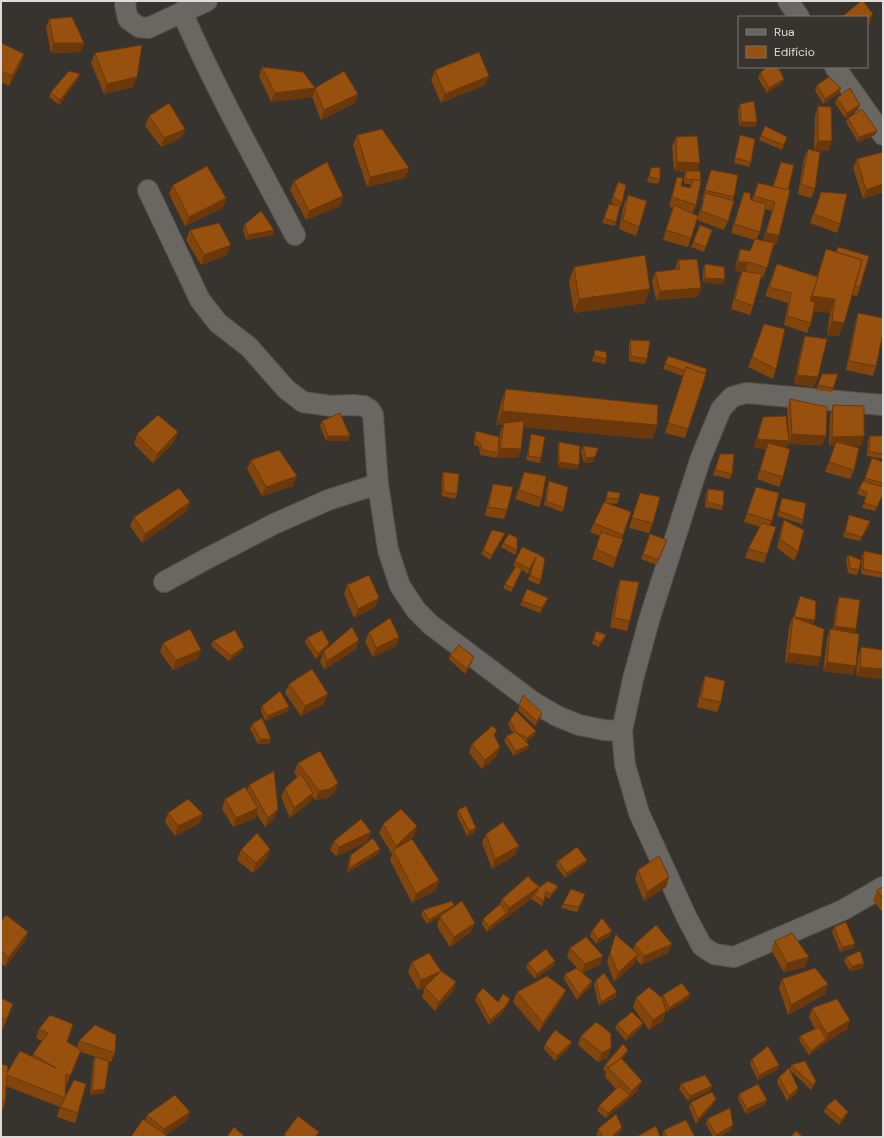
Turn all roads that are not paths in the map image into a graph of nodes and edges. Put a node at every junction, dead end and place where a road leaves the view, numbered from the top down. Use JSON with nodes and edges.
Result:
{"nodes":[{"id":1,"x":126,"y":1,"type":"edge"},
{"id":2,"x":206,"y":1,"type":"edge"},
{"id":3,"x":788,"y":1,"type":"edge"},
{"id":4,"x":182,"y":12,"type":"junction"},
{"id":5,"x":798,"y":16,"type":"edge"},
{"id":6,"x":836,"y":68,"type":"edge"},
{"id":7,"x":883,"y":136,"type":"edge"},
{"id":8,"x":148,"y":190,"type":"dead end"},
{"id":9,"x":295,"y":235,"type":"dead end"},
{"id":10,"x":883,"y":405,"type":"edge"},
{"id":11,"x":378,"y":484,"type":"junction"},
{"id":12,"x":164,"y":582,"type":"dead end"},
{"id":13,"x":622,"y":731,"type":"junction"},
{"id":14,"x":883,"y":887,"type":"edge"}],
"edges":[{"from":1,"to":4,"type":"street"},
{"from":2,"to":4,"type":"street"},
{"from":3,"to":5,"type":"street"},
{"from":4,"to":9,"type":"street"},
{"from":6,"to":7,"type":"street"},
{"from":8,"to":11,"type":"street"},
{"from":10,"to":13,"type":"street"},
{"from":11,"to":12,"type":"street"},
{"from":11,"to":13,"type":"street"},
{"from":13,"to":14,"type":"street"}]}
